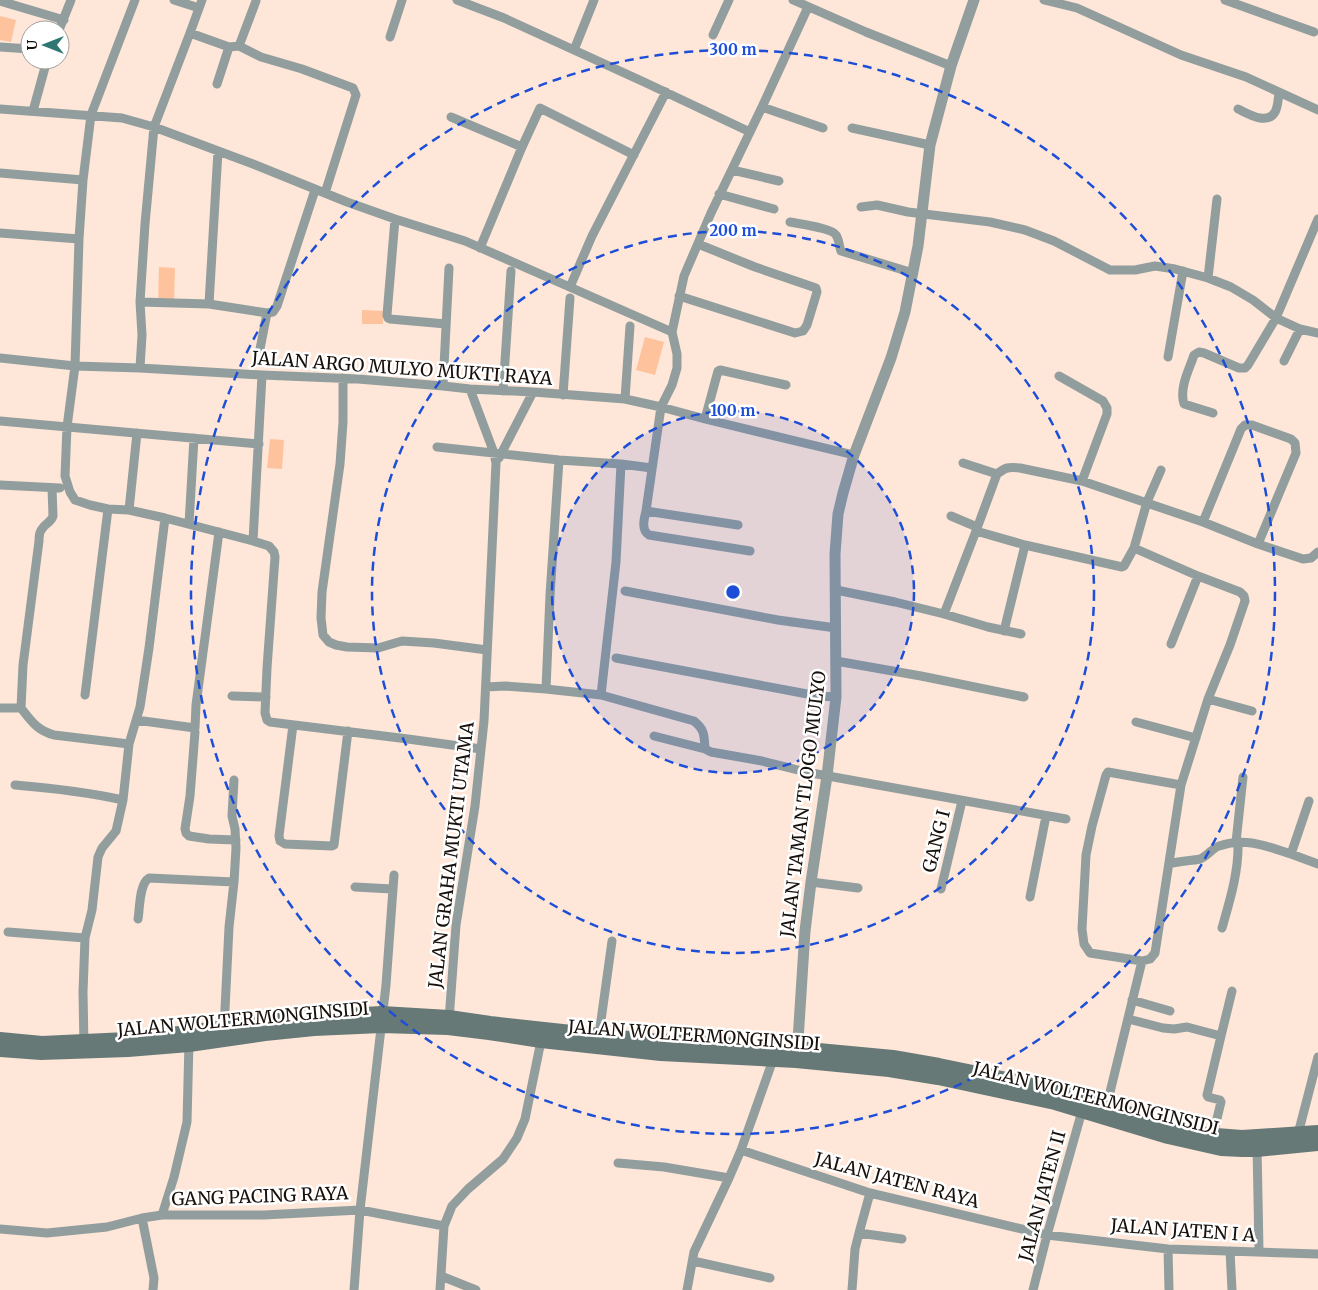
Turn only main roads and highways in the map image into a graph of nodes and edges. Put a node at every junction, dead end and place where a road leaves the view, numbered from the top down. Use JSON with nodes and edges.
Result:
{"nodes":[{"id":1,"x":490,"y":1028,"type":"junction"},
{"id":2,"x":0,"y":1039,"type":"edge"},
{"id":3,"x":84,"y":1046,"type":"junction"},
{"id":4,"x":0,"y":1050,"type":"edge"},
{"id":5,"x":774,"y":1054,"type":"junction"},
{"id":6,"x":891,"y":1064,"type":"junction"},
{"id":7,"x":1106,"y":1113,"type":"junction"},
{"id":8,"x":1318,"y":1132,"type":"edge"},
{"id":9,"x":1257,"y":1143,"type":"junction"},
{"id":10,"x":1318,"y":1144,"type":"edge"}],
"edges":[{"from":1,"to":3,"type":"main road","name":"JALAN WOLTERMONGINSIDI"},
{"from":1,"to":5,"type":"main road","name":"JALAN WOLTERMONGINSIDI"},
{"from":1,"to":5,"type":"main road","name":"JALAN WOLTERMONGINSIDI"},
{"from":2,"to":3,"type":"main road","name":"JALAN WOLTERMONGINSIDI"},
{"from":3,"to":4,"type":"main road","name":"JALAN WOLTERMONGINSIDI"},
{"from":5,"to":6,"type":"main road","name":"JALAN WOLTERMONGINSIDI"},
{"from":6,"to":7,"type":"main road","name":"JALAN WOLTERMONGINSIDI"},
{"from":6,"to":7,"type":"main road","name":"JALAN WOLTERMONGINSIDI"},
{"from":7,"to":9,"type":"main road","name":"JALAN WOLTERMONGINSIDI"},
{"from":7,"to":9,"type":"main road","name":"JALAN WOLTERMONGINSIDI"},
{"from":8,"to":9,"type":"main road","name":"JALAN WOLTERMONGINSIDI"},
{"from":9,"to":10,"type":"main road","name":"JALAN WOLTERMONGINSIDI"}]}
